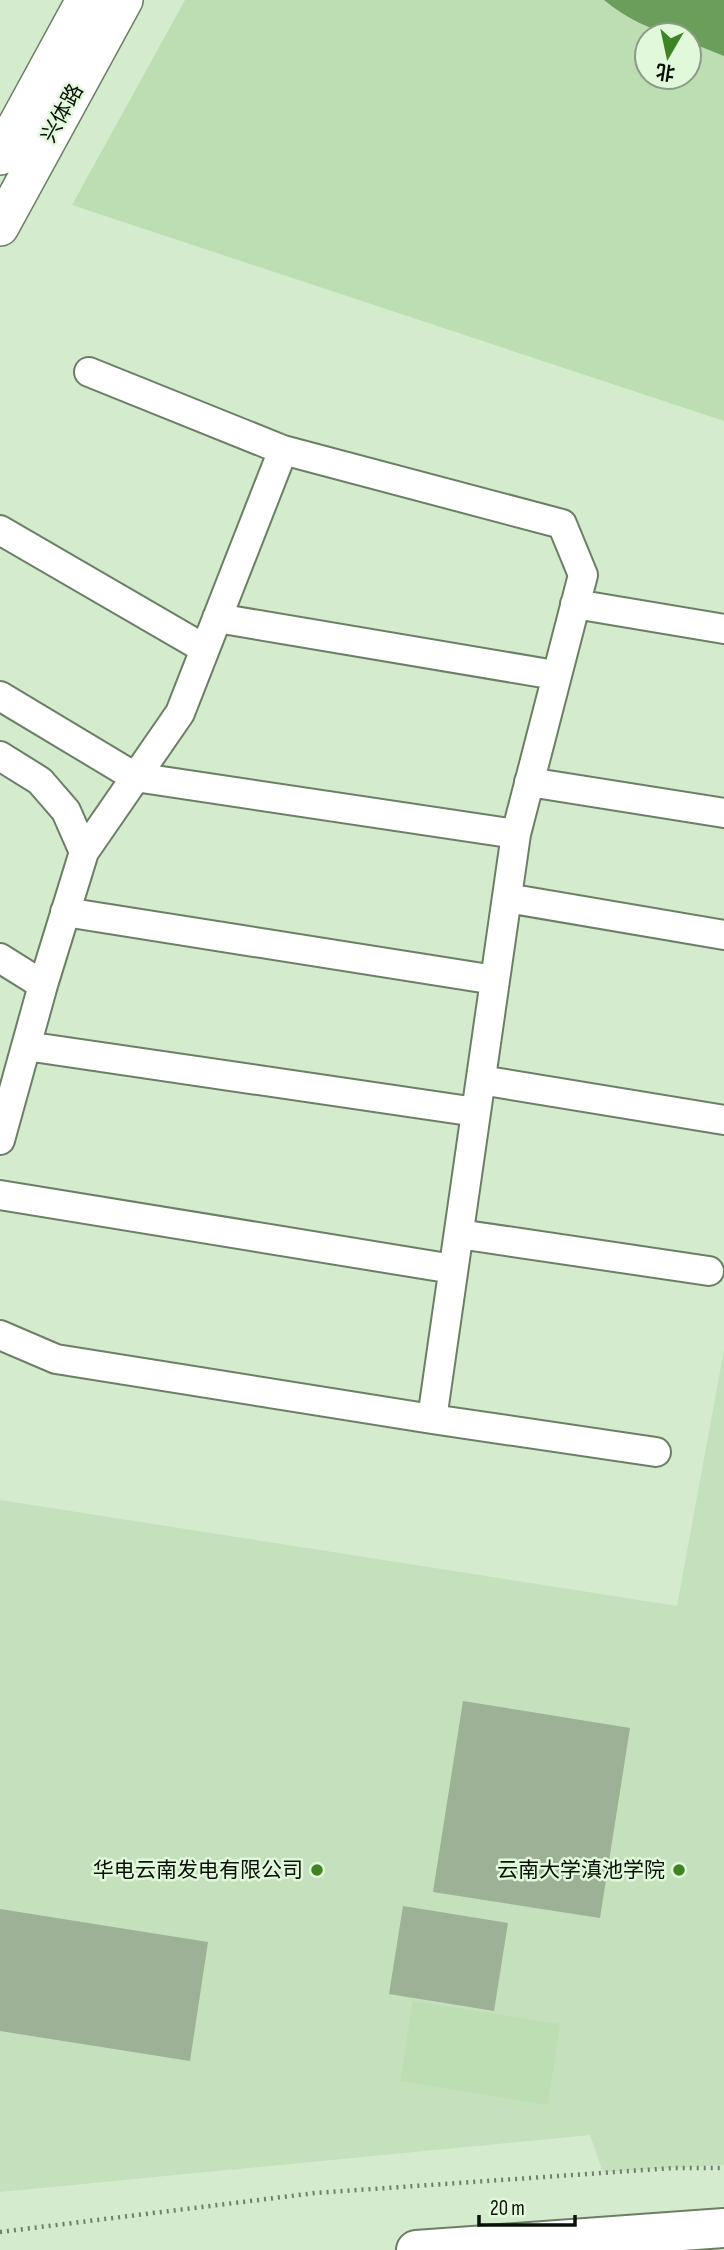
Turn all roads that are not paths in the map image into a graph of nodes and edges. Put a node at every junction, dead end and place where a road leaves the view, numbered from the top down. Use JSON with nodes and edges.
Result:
{"nodes":[{"id":1,"x":85,"y":0,"type":"edge"},
{"id":2,"x":124,"y":0,"type":"edge"},
{"id":3,"x":0,"y":156,"type":"edge"},
{"id":4,"x":0,"y":227,"type":"edge"},
{"id":5,"x":89,"y":372,"type":"dead end"},
{"id":6,"x":284,"y":450,"type":"junction"},
{"id":7,"x":0,"y":530,"type":"edge"},
{"id":8,"x":575,"y":604,"type":"junction"},
{"id":9,"x":217,"y":618,"type":"junction"},
{"id":10,"x":724,"y":629,"type":"edge"},
{"id":11,"x":205,"y":649,"type":"junction"},
{"id":12,"x":555,"y":675,"type":"junction"},
{"id":13,"x":0,"y":696,"type":"edge"},
{"id":14,"x":0,"y":756,"type":"edge"},
{"id":15,"x":135,"y":777,"type":"junction"},
{"id":16,"x":529,"y":782,"type":"junction"},
{"id":17,"x":724,"y":813,"type":"edge"},
{"id":18,"x":516,"y":834,"type":"junction"},
{"id":19,"x":84,"y":852,"type":"junction"},
{"id":20,"x":507,"y":898,"type":"junction"},
{"id":21,"x":65,"y":912,"type":"junction"},
{"id":22,"x":724,"y":935,"type":"edge"},
{"id":23,"x":0,"y":958,"type":"edge"},
{"id":24,"x":495,"y":980,"type":"junction"},
{"id":25,"x":43,"y":985,"type":"junction"},
{"id":26,"x":26,"y":1046,"type":"junction"},
{"id":27,"x":481,"y":1080,"type":"junction"},
{"id":28,"x":476,"y":1112,"type":"junction"},
{"id":29,"x":724,"y":1120,"type":"edge"},
{"id":30,"x":0,"y":1140,"type":"edge"},
{"id":31,"x":0,"y":1195,"type":"edge"},
{"id":32,"x":459,"y":1234,"type":"junction"},
{"id":33,"x":453,"y":1269,"type":"junction"},
{"id":34,"x":709,"y":1271,"type":"dead end"},
{"id":35,"x":0,"y":1335,"type":"edge"},
{"id":36,"x":432,"y":1419,"type":"junction"},
{"id":37,"x":656,"y":1452,"type":"dead end"},
{"id":38,"x":724,"y":2228,"type":"edge"},
{"id":39,"x":416,"y":2250,"type":"edge"}],
"edges":[{"from":1,"to":3,"type":"street","name":"兴体路"},
{"from":2,"to":4,"type":"street","name":"兴体路"},
{"from":5,"to":6,"type":"street"},
{"from":6,"to":8,"type":"street"},
{"from":6,"to":9,"type":"street"},
{"from":7,"to":11,"type":"street"},
{"from":8,"to":10,"type":"street"},
{"from":8,"to":12,"type":"street"},
{"from":9,"to":11,"type":"street"},
{"from":9,"to":12,"type":"street"},
{"from":11,"to":15,"type":"street"},
{"from":12,"to":16,"type":"street"},
{"from":13,"to":15,"type":"street"},
{"from":14,"to":19,"type":"street"},
{"from":15,"to":18,"type":"street"},
{"from":15,"to":19,"type":"street"},
{"from":16,"to":17,"type":"street"},
{"from":16,"to":18,"type":"street"},
{"from":18,"to":20,"type":"street"},
{"from":19,"to":21,"type":"street"},
{"from":20,"to":22,"type":"street"},
{"from":20,"to":24,"type":"street"},
{"from":21,"to":24,"type":"street"},
{"from":21,"to":25,"type":"street"},
{"from":23,"to":25,"type":"street"},
{"from":24,"to":27,"type":"street"},
{"from":25,"to":26,"type":"street"},
{"from":26,"to":28,"type":"street"},
{"from":26,"to":30,"type":"street"},
{"from":27,"to":28,"type":"street"},
{"from":27,"to":29,"type":"street"},
{"from":28,"to":32,"type":"street"},
{"from":31,"to":33,"type":"street"},
{"from":32,"to":33,"type":"street"},
{"from":32,"to":34,"type":"street"},
{"from":33,"to":36,"type":"street"},
{"from":35,"to":36,"type":"street"},
{"from":36,"to":37,"type":"street"},
{"from":38,"to":39,"type":"main road"}]}
